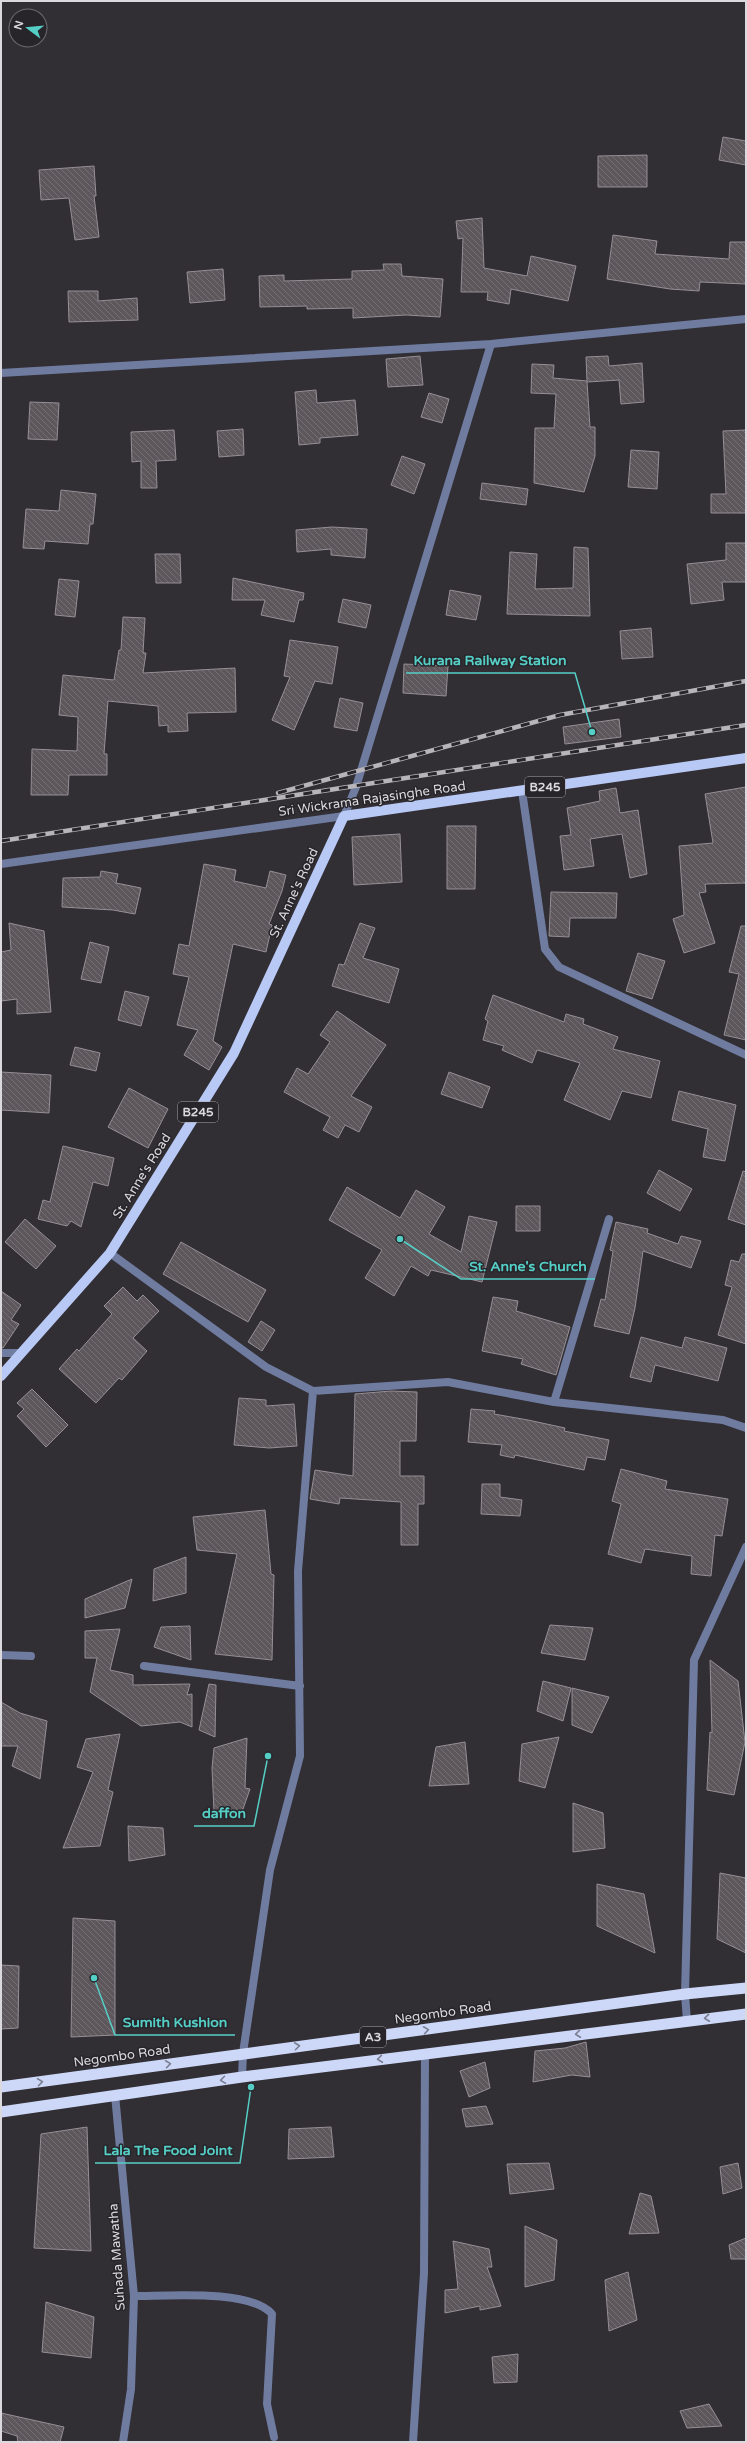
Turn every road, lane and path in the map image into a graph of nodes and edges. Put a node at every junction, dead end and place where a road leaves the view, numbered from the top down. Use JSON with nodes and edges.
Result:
{"nodes":[{"id":1,"x":746,"y":319,"type":"edge"},
{"id":2,"x":491,"y":344,"type":"junction"},
{"id":3,"x":1,"y":373,"type":"edge"},
{"id":4,"x":746,"y":758,"type":"edge"},
{"id":5,"x":522,"y":791,"type":"junction"},
{"id":6,"x":344,"y":816,"type":"junction"},
{"id":7,"x":1,"y":864,"type":"edge"},
{"id":8,"x":746,"y":1055,"type":"edge"},
{"id":9,"x":609,"y":1219,"type":"dead end"},
{"id":10,"x":110,"y":1252,"type":"junction"},
{"id":11,"x":1,"y":1353,"type":"edge"},
{"id":12,"x":21,"y":1353,"type":"junction"},
{"id":13,"x":1,"y":1376,"type":"edge"},
{"id":14,"x":313,"y":1391,"type":"junction"},
{"id":15,"x":554,"y":1402,"type":"junction"},
{"id":16,"x":746,"y":1428,"type":"edge"},
{"id":17,"x":746,"y":1548,"type":"edge"},
{"id":18,"x":1,"y":1655,"type":"edge"},
{"id":19,"x":31,"y":1656,"type":"dead end"},
{"id":20,"x":144,"y":1666,"type":"dead end"},
{"id":21,"x":300,"y":1686,"type":"junction"},
{"id":22,"x":746,"y":1988,"type":"edge"},
{"id":23,"x":685,"y":1994,"type":"junction"},
{"id":24,"x":746,"y":2014,"type":"edge"},
{"id":25,"x":687,"y":2021,"type":"junction"},
{"id":26,"x":243,"y":2053,"type":"junction"},
{"id":27,"x":425,"y":2054,"type":"junction"},
{"id":28,"x":242,"y":2077,"type":"junction"},
{"id":29,"x":1,"y":2087,"type":"edge"},
{"id":30,"x":115,"y":2094,"type":"junction"},
{"id":31,"x":1,"y":2112,"type":"edge"},
{"id":32,"x":134,"y":2296,"type":"junction"},
{"id":33,"x":274,"y":2437,"type":"dead end"},
{"id":34,"x":123,"y":2442,"type":"edge"},
{"id":35,"x":413,"y":2442,"type":"edge"}],
"edges":[{"from":1,"to":2,"type":"street"},
{"from":2,"to":3,"type":"street"},
{"from":2,"to":6,"type":"street"},
{"from":4,"to":5,"type":"main road","name":"Sri Wickrama Rajasinghe Road","number":"B245"},
{"from":5,"to":6,"type":"main road","name":"Sri Wickrama Rajasinghe Road","number":"B245"},
{"from":5,"to":8,"type":"street"},
{"from":6,"to":7,"type":"street","name":"Sri Wickrama Rajasinghe Road"},
{"from":6,"to":10,"type":"main road","name":"St. Anne's Road","number":"B245"},
{"from":9,"to":15,"type":"street"},
{"from":10,"to":12,"type":"main road","name":"St. Anne's Road","number":"B245"},
{"from":10,"to":14,"type":"street"},
{"from":11,"to":12,"type":"street"},
{"from":12,"to":13,"type":"main road","name":"St. Anne's Road","number":"B245"},
{"from":14,"to":15,"type":"street"},
{"from":14,"to":21,"type":"street"},
{"from":15,"to":16,"type":"street"},
{"from":17,"to":23,"type":"street"},
{"from":18,"to":19,"type":"street"},
{"from":20,"to":21,"type":"street"},
{"from":21,"to":26,"type":"street"},
{"from":22,"to":23,"type":"highway","name":"Negombo Road","number":"A3"},
{"from":23,"to":25,"type":"street"},
{"from":26,"to":23,"type":"highway","name":"Negombo Road","number":"A3","one_way":true},
{"from":24,"to":25,"type":"highway","number":"A3","one_way":true},
{"from":25,"to":27,"type":"highway","number":"A3","one_way":true},
{"from":26,"to":28,"type":"street"},
{"from":29,"to":26,"type":"highway","name":"Negombo Road","number":"A3","one_way":true},
{"from":27,"to":28,"type":"highway","number":"A3","one_way":true},
{"from":27,"to":35,"type":"street"},
{"from":28,"to":30,"type":"highway","number":"A3","one_way":true},
{"from":30,"to":31,"type":"highway","number":"A3"},
{"from":30,"to":32,"type":"street","name":"Suhada Mawatha"},
{"from":32,"to":33,"type":"street"},
{"from":32,"to":34,"type":"street","name":"Suhada Mawatha"}]}
